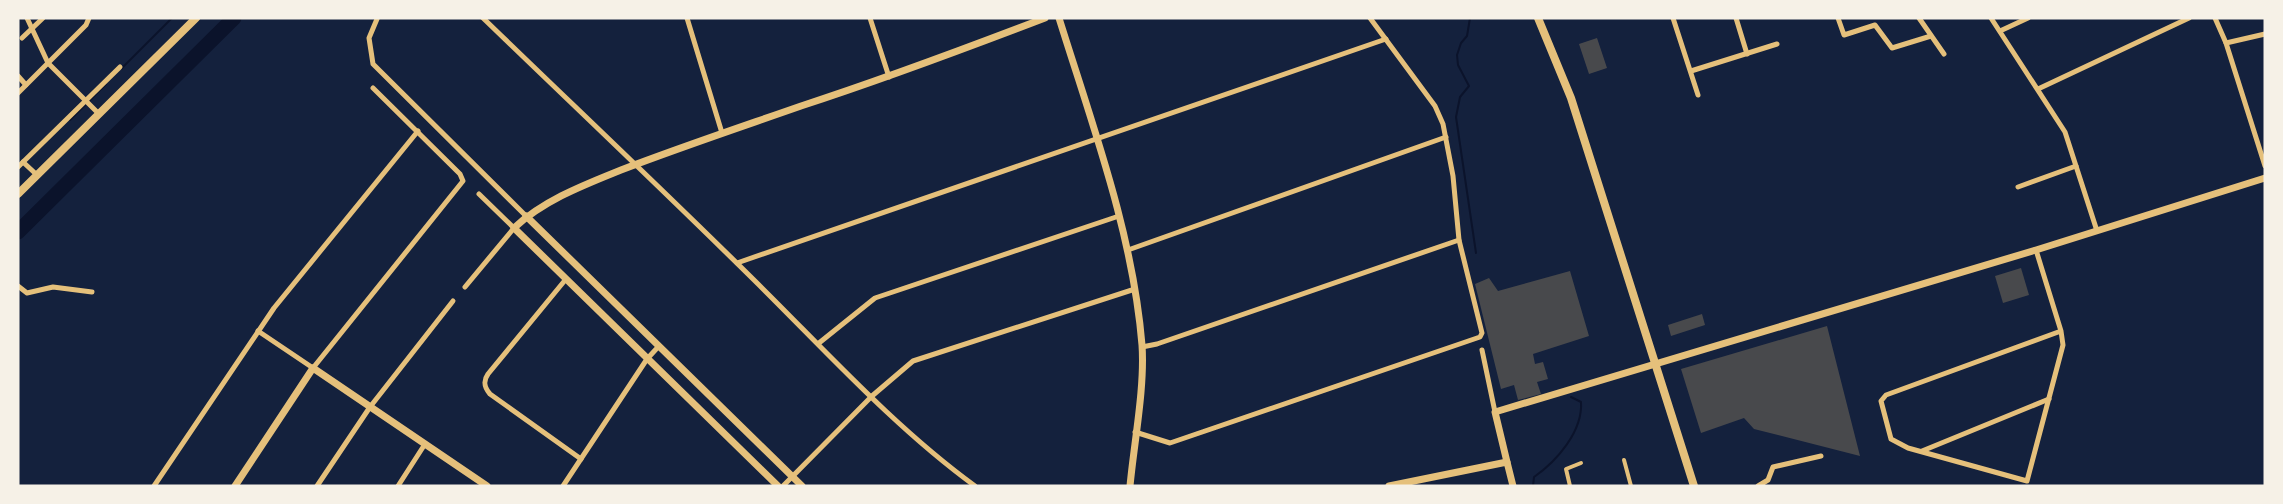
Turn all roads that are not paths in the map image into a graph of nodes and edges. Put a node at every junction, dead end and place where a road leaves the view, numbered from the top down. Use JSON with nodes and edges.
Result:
{"nodes":[{"id":1,"x":27,"y":18,"type":"edge"},
{"id":2,"x":43,"y":18,"type":"edge"},
{"id":3,"x":89,"y":18,"type":"edge"},
{"id":4,"x":196,"y":18,"type":"edge"},
{"id":5,"x":483,"y":18,"type":"edge"},
{"id":6,"x":687,"y":18,"type":"edge"},
{"id":7,"x":870,"y":18,"type":"edge"},
{"id":8,"x":1046,"y":18,"type":"edge"},
{"id":9,"x":1059,"y":18,"type":"edge"},
{"id":10,"x":1370,"y":18,"type":"edge"},
{"id":11,"x":1538,"y":18,"type":"edge"},
{"id":12,"x":1673,"y":18,"type":"edge"},
{"id":13,"x":1736,"y":18,"type":"edge"},
{"id":14,"x":1838,"y":18,"type":"edge"},
{"id":15,"x":1919,"y":18,"type":"edge"},
{"id":16,"x":1991,"y":18,"type":"edge"},
{"id":17,"x":2028,"y":18,"type":"edge"},
{"id":18,"x":2189,"y":18,"type":"edge"},
{"id":19,"x":2215,"y":18,"type":"edge"},
{"id":20,"x":377,"y":19,"type":"edge"},
{"id":21,"x":31,"y":29,"type":"junction"},
{"id":22,"x":2000,"y":31,"type":"junction"},
{"id":23,"x":2265,"y":34,"type":"edge"},
{"id":24,"x":1931,"y":36,"type":"junction"},
{"id":25,"x":22,"y":38,"type":"dead end"},
{"id":26,"x":1386,"y":39,"type":"junction"},
{"id":27,"x":1777,"y":44,"type":"dead end"},
{"id":28,"x":2226,"y":44,"type":"junction"},
{"id":29,"x":1747,"y":54,"type":"junction"},
{"id":30,"x":1944,"y":54,"type":"dead end"},
{"id":31,"x":48,"y":63,"type":"junction"},
{"id":32,"x":120,"y":67,"type":"dead end"},
{"id":33,"x":1691,"y":71,"type":"junction"},
{"id":34,"x":18,"y":76,"type":"edge"},
{"id":35,"x":889,"y":77,"type":"junction"},
{"id":36,"x":26,"y":85,"type":"junction"},
{"id":37,"x":373,"y":88,"type":"dead end"},
{"id":38,"x":2038,"y":89,"type":"junction"},
{"id":39,"x":18,"y":93,"type":"edge"},
{"id":40,"x":1698,"y":95,"type":"dead end"},
{"id":41,"x":85,"y":102,"type":"junction"},
{"id":42,"x":99,"y":114,"type":"junction"},
{"id":43,"x":418,"y":131,"type":"junction"},
{"id":44,"x":722,"y":133,"type":"junction"},
{"id":45,"x":1446,"y":137,"type":"junction"},
{"id":46,"x":1097,"y":140,"type":"junction"},
{"id":47,"x":23,"y":162,"type":"junction"},
{"id":48,"x":635,"y":165,"type":"junction"},
{"id":49,"x":2076,"y":166,"type":"junction"},
{"id":50,"x":2265,"y":166,"type":"edge"},
{"id":51,"x":18,"y":167,"type":"edge"},
{"id":52,"x":37,"y":175,"type":"junction"},
{"id":53,"x":2264,"y":181,"type":"edge"},
{"id":54,"x":2018,"y":187,"type":"dead end"},
{"id":55,"x":18,"y":194,"type":"edge"},
{"id":56,"x":479,"y":194,"type":"dead end"},
{"id":57,"x":526,"y":216,"type":"junction"},
{"id":58,"x":1119,"y":216,"type":"junction"},
{"id":59,"x":514,"y":228,"type":"junction"},
{"id":60,"x":2097,"y":231,"type":"junction"},
{"id":61,"x":1459,"y":240,"type":"junction"},
{"id":62,"x":1128,"y":250,"type":"junction"},
{"id":63,"x":2036,"y":250,"type":"junction"},
{"id":64,"x":737,"y":263,"type":"junction"},
{"id":65,"x":566,"y":279,"type":"junction"},
{"id":66,"x":18,"y":286,"type":"edge"},
{"id":67,"x":465,"y":287,"type":"dead end"},
{"id":68,"x":1135,"y":289,"type":"junction"},
{"id":69,"x":92,"y":292,"type":"dead end"},
{"id":70,"x":453,"y":301,"type":"dead end"},
{"id":71,"x":258,"y":331,"type":"junction"},
{"id":72,"x":2061,"y":332,"type":"junction"},
{"id":73,"x":819,"y":344,"type":"junction"},
{"id":74,"x":659,"y":346,"type":"junction"},
{"id":75,"x":1142,"y":347,"type":"junction"},
{"id":76,"x":1482,"y":350,"type":"dead end"},
{"id":77,"x":647,"y":359,"type":"junction"},
{"id":78,"x":1657,"y":364,"type":"junction"},
{"id":79,"x":313,"y":368,"type":"junction"},
{"id":80,"x":872,"y":396,"type":"junction"},
{"id":81,"x":2049,"y":399,"type":"junction"},
{"id":82,"x":370,"y":407,"type":"junction"},
{"id":83,"x":1495,"y":412,"type":"junction"},
{"id":84,"x":1135,"y":432,"type":"junction"},
{"id":85,"x":425,"y":444,"type":"junction"},
{"id":86,"x":1922,"y":451,"type":"junction"},
{"id":87,"x":1821,"y":456,"type":"dead end"},
{"id":88,"x":581,"y":459,"type":"junction"},
{"id":89,"x":1624,"y":460,"type":"dead end"},
{"id":90,"x":1507,"y":462,"type":"junction"},
{"id":91,"x":1581,"y":463,"type":"dead end"},
{"id":92,"x":792,"y":475,"type":"junction"},
{"id":93,"x":483,"y":485,"type":"edge"},
{"id":94,"x":154,"y":486,"type":"edge"},
{"id":95,"x":235,"y":486,"type":"edge"},
{"id":96,"x":317,"y":486,"type":"edge"},
{"id":97,"x":398,"y":486,"type":"edge"},
{"id":98,"x":563,"y":486,"type":"edge"},
{"id":99,"x":778,"y":486,"type":"edge"},
{"id":100,"x":783,"y":486,"type":"edge"},
{"id":101,"x":802,"y":486,"type":"edge"},
{"id":102,"x":975,"y":486,"type":"edge"},
{"id":103,"x":1130,"y":486,"type":"edge"},
{"id":104,"x":1389,"y":486,"type":"edge"},
{"id":105,"x":1513,"y":486,"type":"edge"},
{"id":106,"x":1570,"y":486,"type":"edge"},
{"id":107,"x":1631,"y":486,"type":"edge"},
{"id":108,"x":1694,"y":486,"type":"edge"},
{"id":109,"x":1758,"y":486,"type":"edge"}],
"edges":[{"from":1,"to":21,"type":"street"},
{"from":2,"to":21,"type":"street"},
{"from":3,"to":31,"type":"street"},
{"from":4,"to":42,"type":"main road"},
{"from":5,"to":48,"type":"street"},
{"from":6,"to":44,"type":"street"},
{"from":7,"to":35,"type":"street"},
{"from":8,"to":35,"type":"street"},
{"from":9,"to":46,"type":"street"},
{"from":10,"to":26,"type":"street"},
{"from":11,"to":78,"type":"main road"},
{"from":12,"to":33,"type":"street"},
{"from":13,"to":29,"type":"street"},
{"from":14,"to":24,"type":"street"},
{"from":15,"to":24,"type":"street"},
{"from":16,"to":22,"type":"street"},
{"from":17,"to":22,"type":"street"},
{"from":18,"to":38,"type":"street"},
{"from":19,"to":28,"type":"street"},
{"from":20,"to":57,"type":"street"},
{"from":21,"to":25,"type":"street"},
{"from":21,"to":31,"type":"street"},
{"from":22,"to":38,"type":"street"},
{"from":23,"to":28,"type":"street"},
{"from":24,"to":30,"type":"street"},
{"from":26,"to":45,"type":"street"},
{"from":26,"to":46,"type":"street"},
{"from":27,"to":29,"type":"street"},
{"from":28,"to":50,"type":"street"},
{"from":29,"to":33,"type":"street"},
{"from":31,"to":36,"type":"street"},
{"from":31,"to":41,"type":"street"},
{"from":32,"to":41,"type":"street"},
{"from":33,"to":40,"type":"street"},
{"from":34,"to":36,"type":"street"},
{"from":35,"to":44,"type":"street"},
{"from":36,"to":39,"type":"street"},
{"from":37,"to":43,"type":"street"},
{"from":38,"to":49,"type":"street"},
{"from":41,"to":42,"type":"street"},
{"from":41,"to":47,"type":"street"},
{"from":42,"to":52,"type":"main road"},
{"from":43,"to":71,"type":"street"},
{"from":43,"to":79,"type":"street"},
{"from":44,"to":48,"type":"street"},
{"from":45,"to":61,"type":"street"},
{"from":45,"to":62,"type":"street"},
{"from":46,"to":58,"type":"street"},
{"from":46,"to":64,"type":"street"},
{"from":47,"to":51,"type":"street"},
{"from":47,"to":52,"type":"street"},
{"from":48,"to":57,"type":"street"},
{"from":48,"to":64,"type":"street"},
{"from":49,"to":54,"type":"street"},
{"from":49,"to":60,"type":"street"},
{"from":52,"to":55,"type":"main road"},
{"from":53,"to":60,"type":"street"},
{"from":56,"to":59,"type":"street"},
{"from":57,"to":59,"type":"street"},
{"from":57,"to":74,"type":"street"},
{"from":58,"to":62,"type":"street"},
{"from":58,"to":73,"type":"street"},
{"from":59,"to":65,"type":"street"},
{"from":59,"to":67,"type":"street"},
{"from":60,"to":63,"type":"street"},
{"from":61,"to":75,"type":"street"},
{"from":61,"to":84,"type":"street"},
{"from":62,"to":68,"type":"street"},
{"from":63,"to":72,"type":"street"},
{"from":63,"to":78,"type":"street"},
{"from":64,"to":73,"type":"street"},
{"from":65,"to":77,"type":"street"},
{"from":65,"to":88,"type":"street"},
{"from":66,"to":69,"type":"street"},
{"from":68,"to":75,"type":"street"},
{"from":68,"to":80,"type":"street"},
{"from":70,"to":82,"type":"street"},
{"from":71,"to":79,"type":"street"},
{"from":71,"to":94,"type":"street"},
{"from":72,"to":81,"type":"street"},
{"from":72,"to":86,"type":"street"},
{"from":73,"to":80,"type":"street"},
{"from":74,"to":77,"type":"street"},
{"from":74,"to":92,"type":"street"},
{"from":75,"to":84,"type":"street"},
{"from":76,"to":83,"type":"street"},
{"from":77,"to":88,"type":"street"},
{"from":77,"to":99,"type":"street"},
{"from":78,"to":83,"type":"street"},
{"from":78,"to":108,"type":"main road"},
{"from":79,"to":82,"type":"street"},
{"from":79,"to":95,"type":"street"},
{"from":80,"to":92,"type":"street"},
{"from":80,"to":102,"type":"street"},
{"from":81,"to":86,"type":"street"},
{"from":81,"to":86,"type":"street"},
{"from":82,"to":85,"type":"street"},
{"from":82,"to":96,"type":"street"},
{"from":83,"to":90,"type":"street"},
{"from":84,"to":103,"type":"street"},
{"from":85,"to":93,"type":"street"},
{"from":85,"to":97,"type":"street"},
{"from":87,"to":109,"type":"street"},
{"from":88,"to":98,"type":"street"},
{"from":89,"to":107,"type":"street"},
{"from":90,"to":104,"type":"street"},
{"from":90,"to":105,"type":"street"},
{"from":91,"to":106,"type":"street"},
{"from":92,"to":100,"type":"street"},
{"from":92,"to":101,"type":"street"}]}
